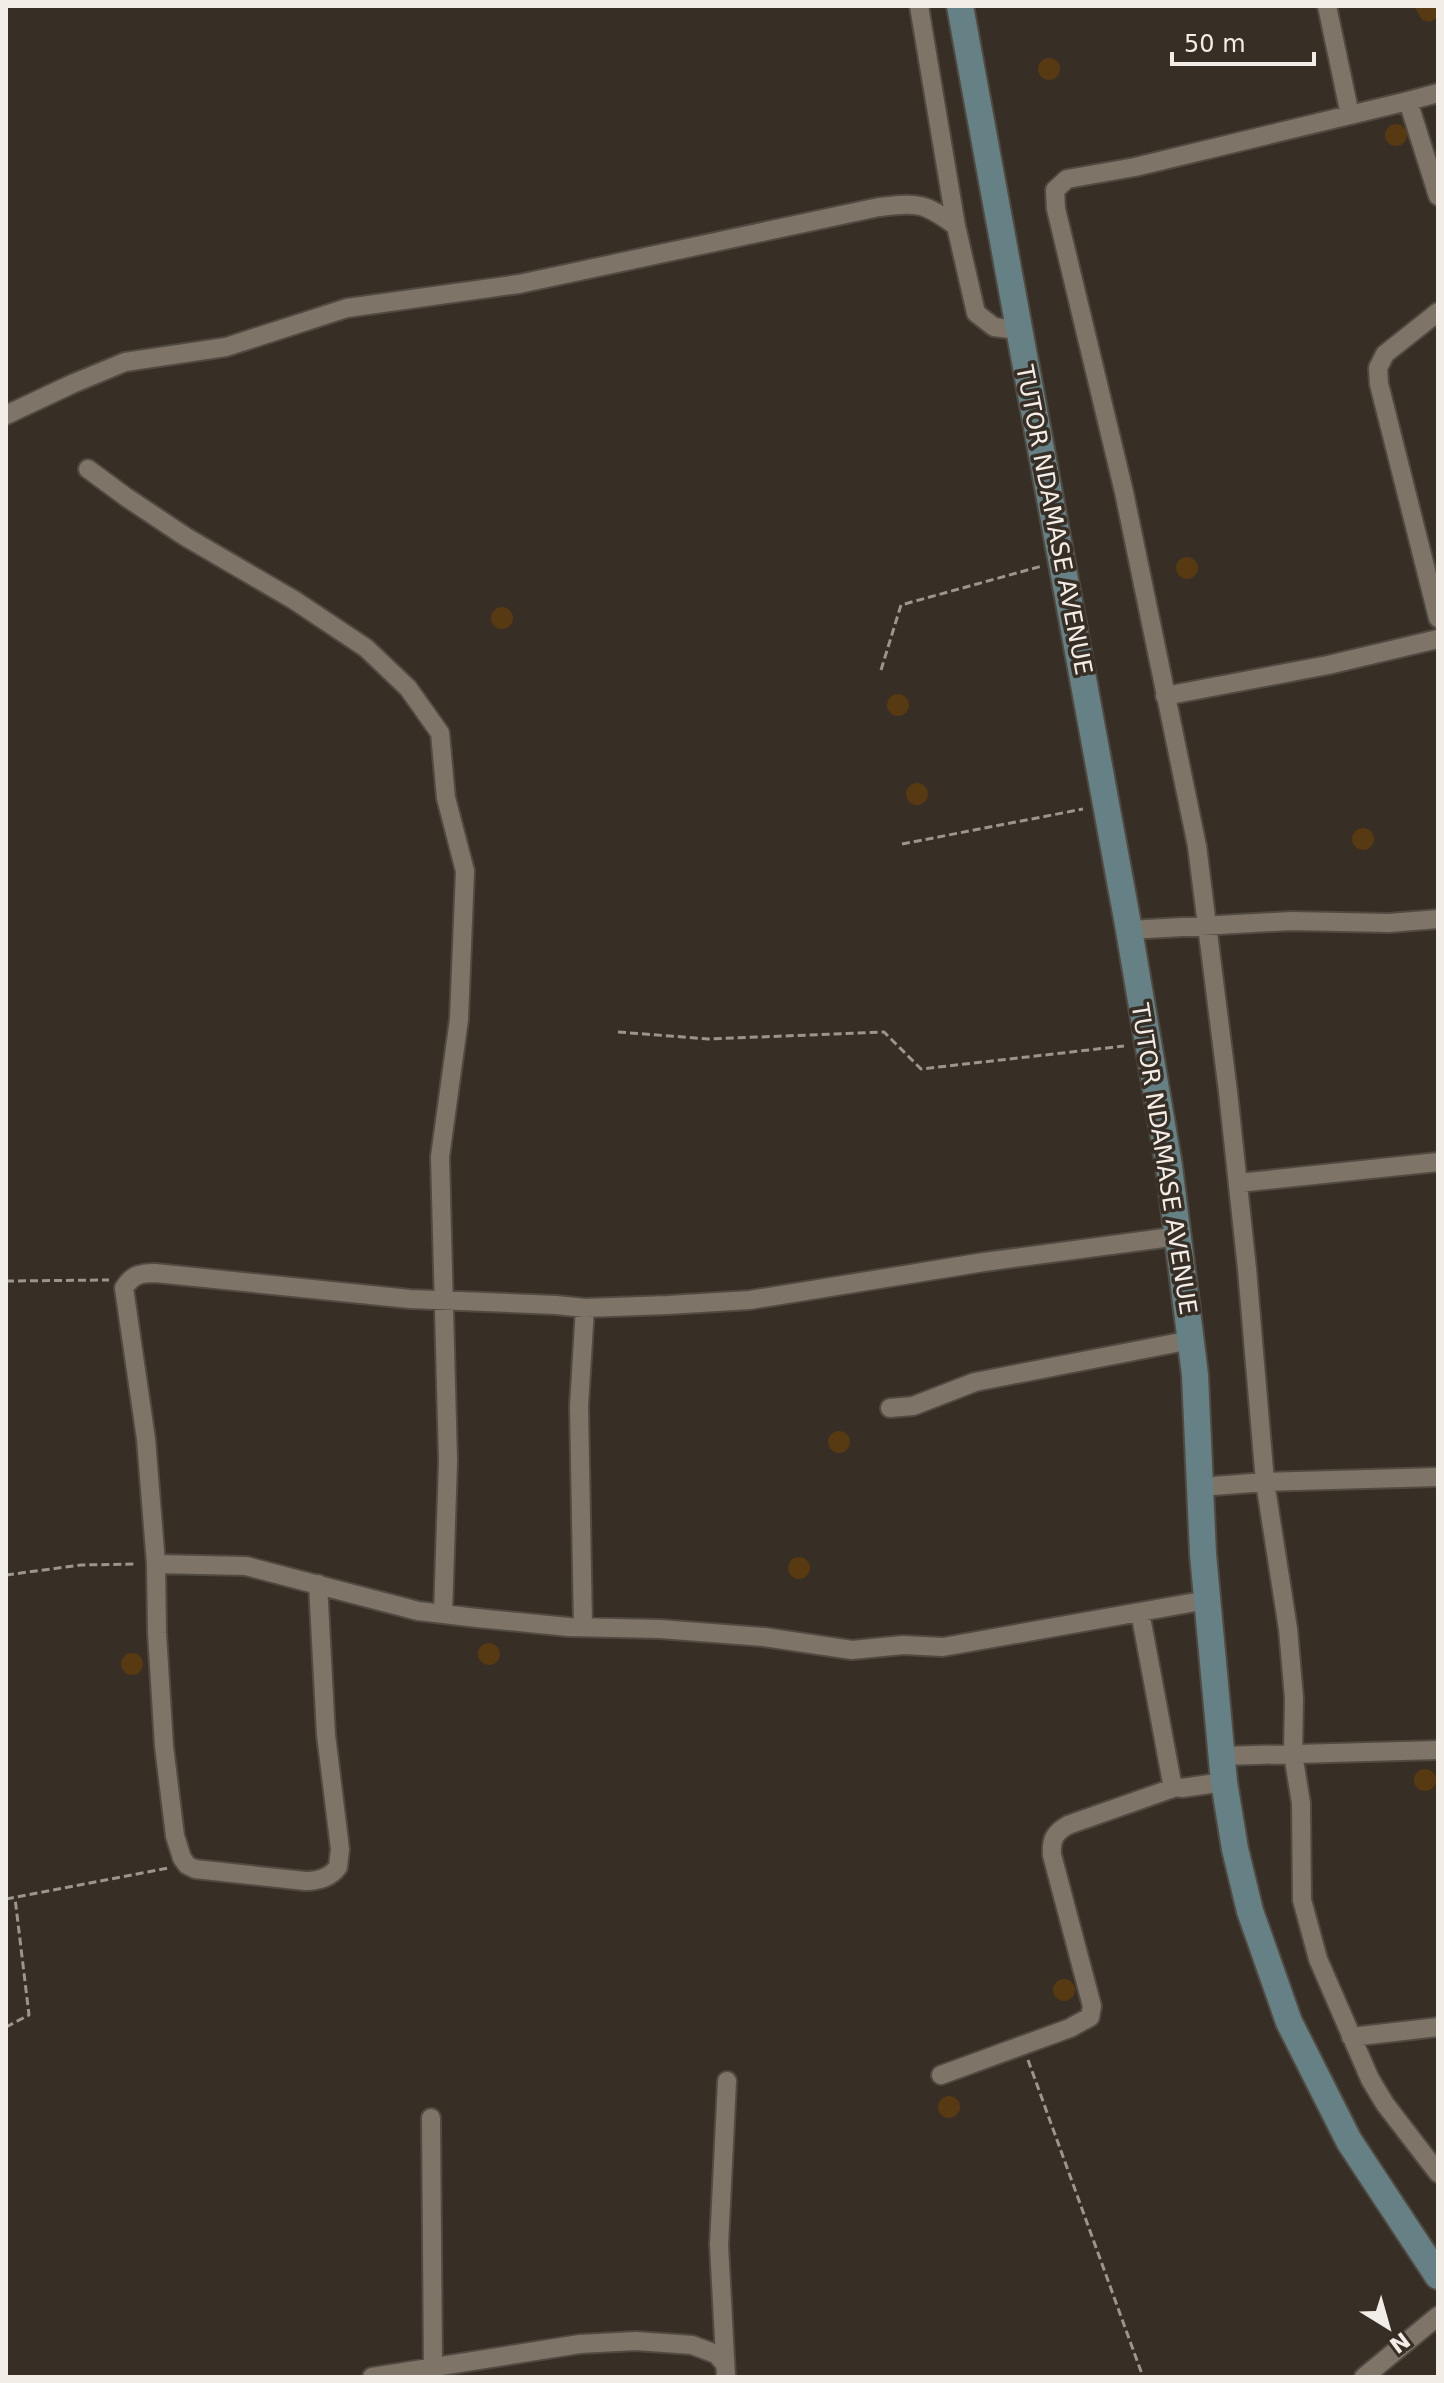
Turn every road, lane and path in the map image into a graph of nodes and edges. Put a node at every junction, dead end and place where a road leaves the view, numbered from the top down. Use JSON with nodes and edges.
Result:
{"nodes":[{"id":1,"x":919,"y":6,"type":"edge"},
{"id":2,"x":960,"y":6,"type":"edge"},
{"id":3,"x":1327,"y":6,"type":"edge"},
{"id":4,"x":1438,"y":93,"type":"edge"},
{"id":5,"x":1408,"y":101,"type":"junction"},
{"id":6,"x":1350,"y":115,"type":"junction"},
{"id":7,"x":1438,"y":196,"type":"edge"},
{"id":8,"x":956,"y":226,"type":"junction"},
{"id":9,"x":1438,"y":312,"type":"edge"},
{"id":10,"x":1018,"y":330,"type":"junction"},
{"id":11,"x":6,"y":415,"type":"edge"},
{"id":12,"x":88,"y":469,"type":"dead end"},
{"id":13,"x":1061,"y":561,"type":"junction"},
{"id":14,"x":1438,"y":618,"type":"edge"},
{"id":15,"x":1438,"y":639,"type":"edge"},
{"id":16,"x":881,"y":670,"type":"dead end"},
{"id":17,"x":1165,"y":696,"type":"junction"},
{"id":18,"x":1106,"y":804,"type":"junction"},
{"id":19,"x":902,"y":844,"type":"dead end"},
{"id":20,"x":1438,"y":919,"type":"edge"},
{"id":21,"x":1208,"y":926,"type":"junction"},
{"id":22,"x":1129,"y":930,"type":"junction"},
{"id":23,"x":618,"y":1032,"type":"dead end"},
{"id":24,"x":1148,"y":1043,"type":"junction"},
{"id":25,"x":1438,"y":1162,"type":"edge"},
{"id":26,"x":1238,"y":1183,"type":"junction"},
{"id":27,"x":1179,"y":1236,"type":"junction"},
{"id":28,"x":129,"y":1280,"type":"junction"},
{"id":29,"x":6,"y":1281,"type":"edge"},
{"id":30,"x":443,"y":1300,"type":"junction"},
{"id":31,"x":585,"y":1308,"type":"junction"},
{"id":32,"x":1191,"y":1340,"type":"junction"},
{"id":33,"x":890,"y":1408,"type":"dead end"},
{"id":34,"x":1438,"y":1477,"type":"edge"},
{"id":35,"x":1265,"y":1482,"type":"junction"},
{"id":36,"x":1200,"y":1487,"type":"junction"},
{"id":37,"x":156,"y":1564,"type":"junction"},
{"id":38,"x":6,"y":1575,"type":"edge"},
{"id":39,"x":318,"y":1584,"type":"junction"},
{"id":40,"x":1207,"y":1600,"type":"junction"},
{"id":41,"x":1140,"y":1612,"type":"junction"},
{"id":42,"x":443,"y":1614,"type":"junction"},
{"id":43,"x":583,"y":1627,"type":"junction"},
{"id":44,"x":1438,"y":1750,"type":"edge"},
{"id":45,"x":1293,"y":1754,"type":"junction"},
{"id":46,"x":1223,"y":1769,"type":"junction"},
{"id":47,"x":1176,"y":1787,"type":"junction"},
{"id":48,"x":187,"y":1865,"type":"junction"},
{"id":49,"x":15,"y":1898,"type":"junction"},
{"id":50,"x":6,"y":1899,"type":"edge"},
{"id":51,"x":6,"y":2027,"type":"edge"},
{"id":52,"x":1438,"y":2027,"type":"edge"},
{"id":53,"x":1351,"y":2037,"type":"junction"},
{"id":54,"x":1023,"y":2046,"type":"junction"},
{"id":55,"x":941,"y":2075,"type":"dead end"},
{"id":56,"x":727,"y":2081,"type":"dead end"},
{"id":57,"x":431,"y":2118,"type":"dead end"},
{"id":58,"x":1438,"y":2173,"type":"edge"},
{"id":59,"x":1438,"y":2276,"type":"edge"},
{"id":60,"x":1438,"y":2316,"type":"edge"},
{"id":61,"x":433,"y":2367,"type":"junction"},
{"id":62,"x":726,"y":2371,"type":"edge"},
{"id":63,"x":372,"y":2377,"type":"edge"},
{"id":64,"x":1143,"y":2377,"type":"edge"},
{"id":65,"x":1364,"y":2377,"type":"edge"}],
"edges":[{"from":1,"to":8,"type":"street"},
{"from":2,"to":10,"type":"street","name":"TUTOR NDAMASE AVENUE"},
{"from":3,"to":6,"type":"street"},
{"from":4,"to":5,"type":"street"},
{"from":5,"to":6,"type":"street"},
{"from":5,"to":7,"type":"street"},
{"from":6,"to":17,"type":"street"},
{"from":8,"to":10,"type":"street"},
{"from":8,"to":11,"type":"street"},
{"from":9,"to":14,"type":"street"},
{"from":10,"to":13,"type":"street","name":"TUTOR NDAMASE AVENUE"},
{"from":12,"to":30,"type":"street"},
{"from":13,"to":16,"type":"path"},
{"from":13,"to":18,"type":"street","name":"TUTOR NDAMASE AVENUE"},
{"from":15,"to":17,"type":"street"},
{"from":17,"to":21,"type":"street"},
{"from":18,"to":19,"type":"path"},
{"from":18,"to":22,"type":"street","name":"TUTOR NDAMASE AVENUE"},
{"from":20,"to":21,"type":"street"},
{"from":21,"to":22,"type":"street"},
{"from":21,"to":26,"type":"street"},
{"from":22,"to":24,"type":"street","name":"TUTOR NDAMASE AVENUE"},
{"from":23,"to":24,"type":"path"},
{"from":24,"to":27,"type":"street","name":"TUTOR NDAMASE AVENUE"},
{"from":25,"to":26,"type":"street"},
{"from":26,"to":35,"type":"street"},
{"from":27,"to":31,"type":"street"},
{"from":27,"to":32,"type":"street","name":"TUTOR NDAMASE AVENUE"},
{"from":28,"to":29,"type":"path"},
{"from":28,"to":30,"type":"street"},
{"from":28,"to":37,"type":"street"},
{"from":30,"to":31,"type":"street"},
{"from":30,"to":42,"type":"street"},
{"from":31,"to":43,"type":"street"},
{"from":32,"to":33,"type":"street"},
{"from":32,"to":36,"type":"street","name":"TUTOR NDAMASE AVENUE"},
{"from":34,"to":35,"type":"street"},
{"from":35,"to":36,"type":"street"},
{"from":35,"to":45,"type":"street"},
{"from":36,"to":40,"type":"street","name":"TUTOR NDAMASE AVENUE"},
{"from":37,"to":38,"type":"path"},
{"from":37,"to":39,"type":"street"},
{"from":37,"to":48,"type":"street"},
{"from":39,"to":42,"type":"street"},
{"from":39,"to":48,"type":"street"},
{"from":40,"to":41,"type":"street"},
{"from":40,"to":46,"type":"street","name":"TUTOR NDAMASE AVENUE"},
{"from":41,"to":43,"type":"street"},
{"from":41,"to":47,"type":"street"},
{"from":42,"to":43,"type":"street"},
{"from":44,"to":45,"type":"street"},
{"from":45,"to":46,"type":"street"},
{"from":45,"to":53,"type":"street"},
{"from":46,"to":47,"type":"street"},
{"from":46,"to":59,"type":"street","name":"TUTOR NDAMASE AVENUE"},
{"from":47,"to":54,"type":"street"},
{"from":48,"to":49,"type":"path"},
{"from":49,"to":50,"type":"path"},
{"from":49,"to":51,"type":"path"},
{"from":52,"to":53,"type":"street"},
{"from":53,"to":58,"type":"street"},
{"from":54,"to":55,"type":"street"},
{"from":54,"to":64,"type":"path"},
{"from":56,"to":62,"type":"street"},
{"from":57,"to":61,"type":"street"},
{"from":60,"to":65,"type":"street"},
{"from":61,"to":62,"type":"street"},
{"from":61,"to":63,"type":"street"}]}
